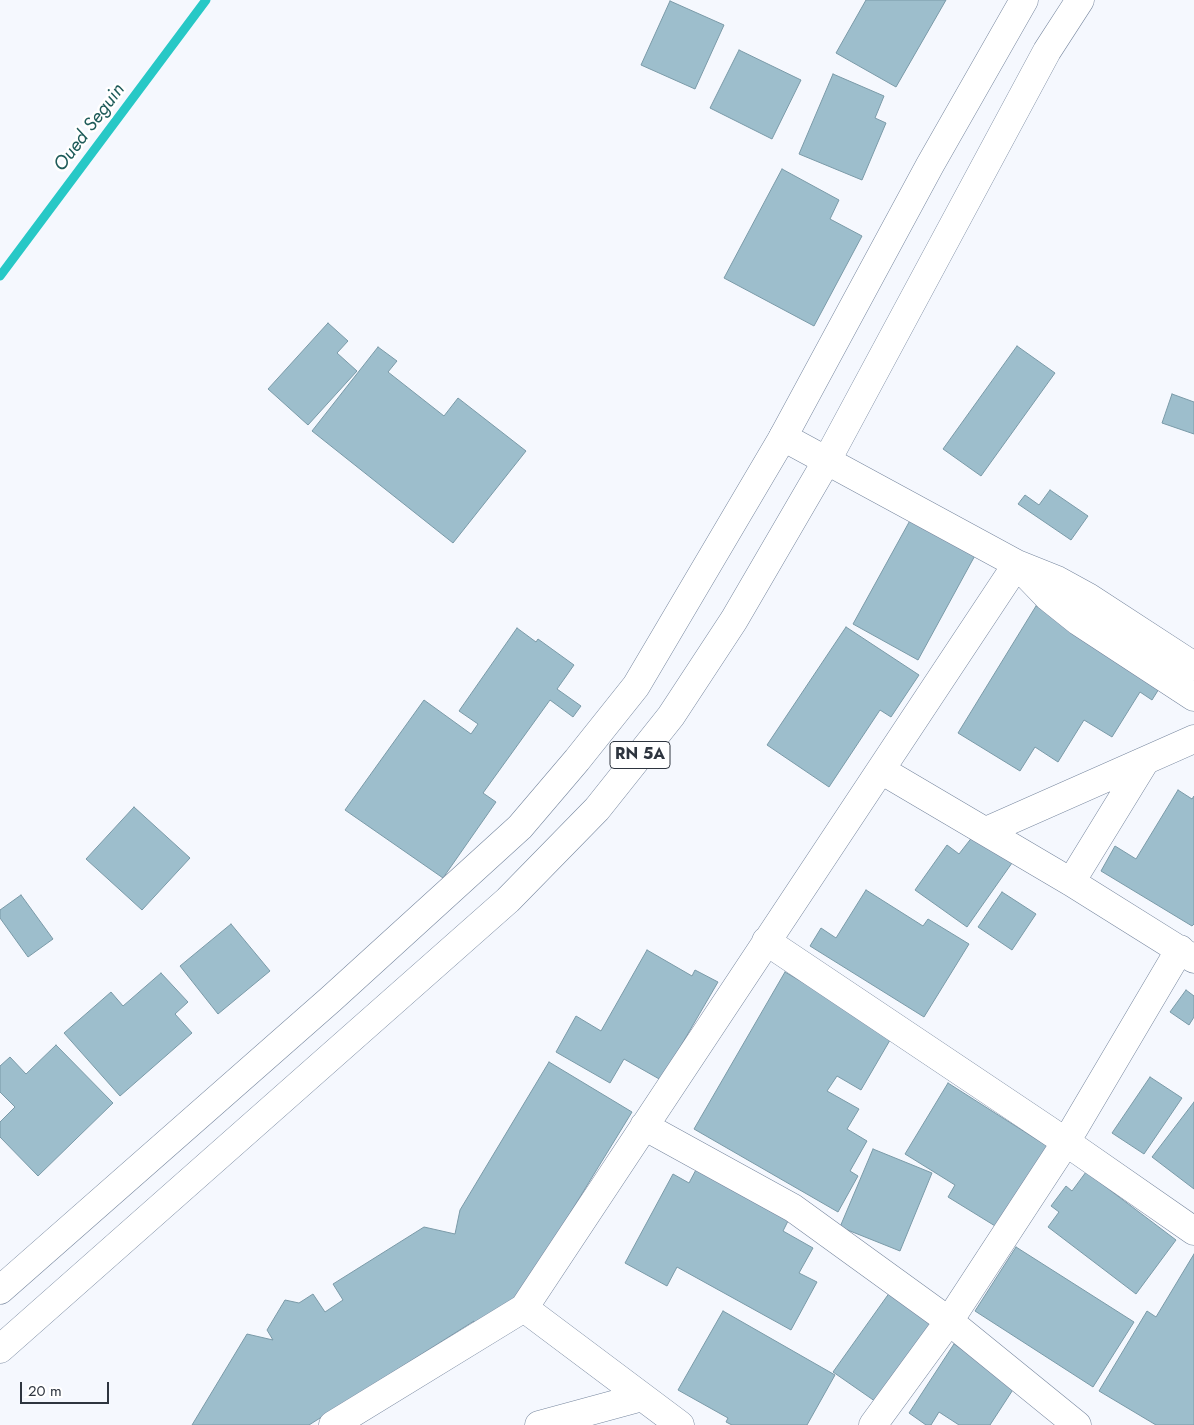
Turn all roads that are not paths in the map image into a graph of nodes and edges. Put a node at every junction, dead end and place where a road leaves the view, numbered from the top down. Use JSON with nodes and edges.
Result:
{"nodes":[{"id":1,"x":1024,"y":0,"type":"edge"},
{"id":2,"x":1080,"y":0,"type":"edge"},
{"id":3,"x":783,"y":438,"type":"junction"},
{"id":4,"x":826,"y":462,"type":"junction"},
{"id":5,"x":1017,"y":564,"type":"junction"},
{"id":6,"x":1194,"y":666,"type":"edge"},
{"id":7,"x":1194,"y":698,"type":"edge"},
{"id":8,"x":1194,"y":739,"type":"edge"},
{"id":9,"x":1144,"y":763,"type":"junction"},
{"id":10,"x":881,"y":770,"type":"junction"},
{"id":11,"x":986,"y":831,"type":"junction"},
{"id":12,"x":1071,"y":882,"type":"junction"},
{"id":13,"x":766,"y":941,"type":"junction"},
{"id":14,"x":1187,"y":954,"type":"edge"},
{"id":15,"x":644,"y":1126,"type":"junction"},
{"id":16,"x":1066,"y":1142,"type":"junction"},
{"id":17,"x":1194,"y":1231,"type":"edge"},
{"id":18,"x":0,"y":1290,"type":"edge"},
{"id":19,"x":524,"y":1308,"type":"junction"},
{"id":20,"x":949,"y":1321,"type":"junction"},
{"id":21,"x":0,"y":1349,"type":"edge"},
{"id":22,"x":642,"y":1397,"type":"junction"},
{"id":23,"x":333,"y":1425,"type":"edge"},
{"id":24,"x":539,"y":1425,"type":"edge"},
{"id":25,"x":680,"y":1425,"type":"edge"},
{"id":26,"x":872,"y":1425,"type":"edge"},
{"id":27,"x":1077,"y":1425,"type":"edge"}],
"edges":[{"from":1,"to":3,"type":"street","number":"RN 5A"},
{"from":2,"to":4,"type":"street","number":"RN 5A"},
{"from":3,"to":4,"type":"street"},
{"from":3,"to":18,"type":"street","number":"RN 5A"},
{"from":4,"to":5,"type":"street"},
{"from":4,"to":21,"type":"street","number":"RN 5A"},
{"from":5,"to":6,"type":"street"},
{"from":5,"to":7,"type":"street"},
{"from":5,"to":10,"type":"street"},
{"from":8,"to":9,"type":"street"},
{"from":9,"to":11,"type":"street"},
{"from":9,"to":12,"type":"street"},
{"from":10,"to":11,"type":"street"},
{"from":10,"to":13,"type":"street"},
{"from":11,"to":12,"type":"street"},
{"from":12,"to":14,"type":"street"},
{"from":13,"to":15,"type":"street"},
{"from":13,"to":16,"type":"street"},
{"from":14,"to":16,"type":"street"},
{"from":15,"to":19,"type":"street"},
{"from":15,"to":20,"type":"street"},
{"from":16,"to":17,"type":"street"},
{"from":16,"to":20,"type":"street"},
{"from":19,"to":22,"type":"street"},
{"from":19,"to":23,"type":"street"},
{"from":20,"to":26,"type":"street"},
{"from":20,"to":27,"type":"street"},
{"from":22,"to":24,"type":"street"},
{"from":22,"to":25,"type":"street"}]}
